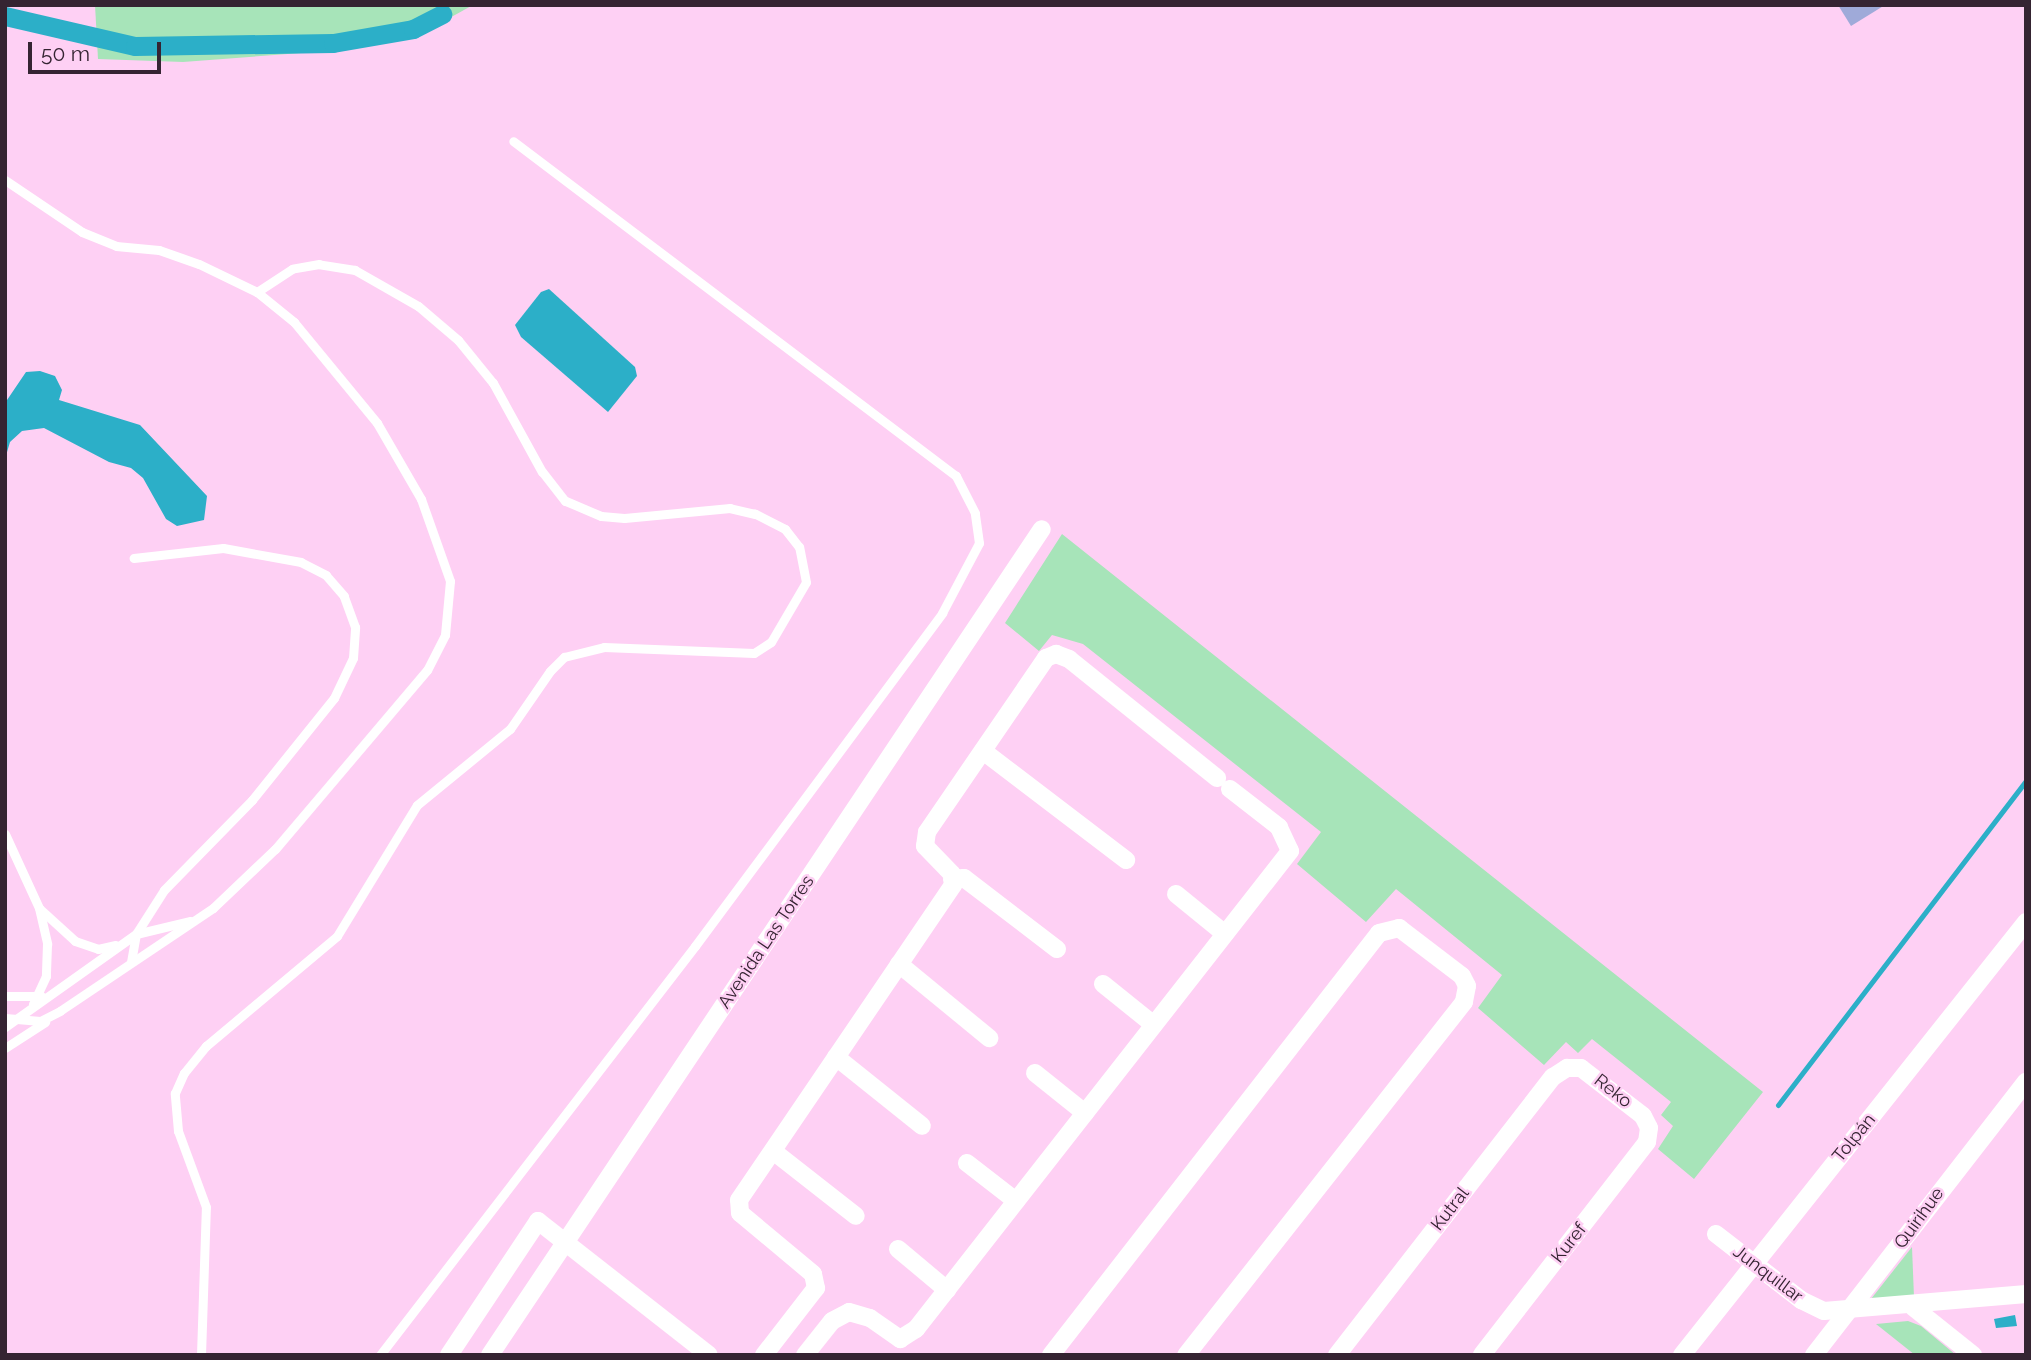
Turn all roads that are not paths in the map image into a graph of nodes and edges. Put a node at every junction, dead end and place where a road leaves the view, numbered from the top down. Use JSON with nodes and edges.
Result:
{"nodes":[{"id":1,"x":513,"y":141,"type":"dead end"},
{"id":2,"x":5,"y":180,"type":"edge"},
{"id":3,"x":257,"y":292,"type":"junction"},
{"id":4,"x":1042,"y":529,"type":"dead end"},
{"id":5,"x":134,"y":558,"type":"dead end"},
{"id":6,"x":982,"y":751,"type":"junction"},
{"id":7,"x":5,"y":834,"type":"edge"},
{"id":8,"x":1126,"y":860,"type":"dead end"},
{"id":9,"x":952,"y":879,"type":"junction"},
{"id":10,"x":1176,"y":894,"type":"dead end"},
{"id":11,"x":39,"y":908,"type":"junction"},
{"id":12,"x":191,"y":921,"type":"junction"},
{"id":13,"x":2026,"y":922,"type":"edge"},
{"id":14,"x":136,"y":934,"type":"junction"},
{"id":15,"x":1225,"y":934,"type":"junction"},
{"id":16,"x":122,"y":944,"type":"junction"},
{"id":17,"x":1057,"y":949,"type":"dead end"},
{"id":18,"x":131,"y":962,"type":"junction"},
{"id":19,"x":899,"y":964,"type":"junction"},
{"id":20,"x":1103,"y":984,"type":"dead end"},
{"id":21,"x":65,"y":985,"type":"junction"},
{"id":22,"x":5,"y":996,"type":"edge"},
{"id":23,"x":39,"y":997,"type":"junction"},
{"id":24,"x":60,"y":1011,"type":"junction"},
{"id":25,"x":25,"y":1014,"type":"junction"},
{"id":26,"x":10,"y":1020,"type":"edge"},
{"id":27,"x":1154,"y":1025,"type":"junction"},
{"id":28,"x":5,"y":1027,"type":"edge"},
{"id":29,"x":989,"y":1038,"type":"dead end"},
{"id":30,"x":5,"y":1048,"type":"edge"},
{"id":31,"x":836,"y":1057,"type":"junction"},
{"id":32,"x":1567,"y":1068,"type":"joint"},
{"id":33,"x":1035,"y":1073,"type":"dead end"},
{"id":34,"x":2026,"y":1082,"type":"edge"},
{"id":35,"x":1085,"y":1113,"type":"junction"},
{"id":36,"x":922,"y":1126,"type":"dead end"},
{"id":37,"x":1649,"y":1128,"type":"joint"},
{"id":38,"x":772,"y":1151,"type":"junction"},
{"id":39,"x":967,"y":1163,"type":"dead end"},
{"id":40,"x":1016,"y":1201,"type":"junction"},
{"id":41,"x":856,"y":1216,"type":"dead end"},
{"id":42,"x":1716,"y":1234,"type":"dead end"},
{"id":43,"x":565,"y":1242,"type":"junction"},
{"id":44,"x":898,"y":1249,"type":"dead end"},
{"id":45,"x":1754,"y":1263,"type":"junction"},
{"id":46,"x":947,"y":1290,"type":"junction"},
{"id":47,"x":2026,"y":1294,"type":"edge"},
{"id":48,"x":1913,"y":1307,"type":"junction"},
{"id":49,"x":1847,"y":1313,"type":"junction"},
{"id":50,"x":201,"y":1355,"type":"edge"},
{"id":51,"x":380,"y":1355,"type":"edge"},
{"id":52,"x":449,"y":1355,"type":"edge"},
{"id":53,"x":490,"y":1355,"type":"edge"},
{"id":54,"x":709,"y":1355,"type":"edge"},
{"id":55,"x":764,"y":1355,"type":"edge"},
{"id":56,"x":805,"y":1355,"type":"edge"},
{"id":57,"x":1051,"y":1355,"type":"edge"},
{"id":58,"x":1186,"y":1355,"type":"edge"},
{"id":59,"x":1337,"y":1355,"type":"edge"},
{"id":60,"x":1482,"y":1355,"type":"edge"},
{"id":61,"x":1682,"y":1355,"type":"edge"},
{"id":62,"x":1814,"y":1355,"type":"edge"},
{"id":63,"x":1973,"y":1355,"type":"edge"}],
"edges":[{"from":1,"to":51,"type":"lane"},
{"from":2,"to":3,"type":"lane"},
{"from":3,"to":12,"type":"lane"},
{"from":3,"to":50,"type":"lane"},
{"from":4,"to":43,"type":"street","name":"Avenida Las Torres"},
{"from":5,"to":14,"type":"lane"},
{"from":6,"to":8,"type":"street"},
{"from":6,"to":9,"type":"street"},
{"from":6,"to":15,"type":"street"},
{"from":7,"to":11,"type":"lane"},
{"from":9,"to":17,"type":"street"},
{"from":9,"to":19,"type":"street"},
{"from":10,"to":15,"type":"street"},
{"from":11,"to":16,"type":"lane"},
{"from":11,"to":23,"type":"lane"},
{"from":12,"to":14,"type":"lane"},
{"from":12,"to":18,"type":"lane"},
{"from":13,"to":45,"type":"street","name":"Tolpán"},
{"from":14,"to":16,"type":"lane"},
{"from":14,"to":18,"type":"lane"},
{"from":15,"to":27,"type":"street"},
{"from":16,"to":21,"type":"lane"},
{"from":18,"to":24,"type":"lane"},
{"from":19,"to":29,"type":"street"},
{"from":19,"to":31,"type":"street"},
{"from":20,"to":27,"type":"street"},
{"from":21,"to":23,"type":"lane"},
{"from":21,"to":25,"type":"lane"},
{"from":22,"to":23,"type":"lane"},
{"from":23,"to":25,"type":"lane"},
{"from":24,"to":26,"type":"lane"},
{"from":24,"to":30,"type":"lane"},
{"from":25,"to":26,"type":"lane"},
{"from":26,"to":28,"type":"lane"},
{"from":27,"to":35,"type":"street"},
{"from":31,"to":36,"type":"street"},
{"from":31,"to":38,"type":"street"},
{"from":32,"to":37,"type":"street","name":"Reko"},
{"from":32,"to":59,"type":"street","name":"Kutral"},
{"from":33,"to":35,"type":"street"},
{"from":34,"to":49,"type":"street","name":"Quirihue"},
{"from":35,"to":40,"type":"street"},
{"from":37,"to":60,"type":"street","name":"Kuref"},
{"from":38,"to":41,"type":"street"},
{"from":38,"to":55,"type":"street"},
{"from":39,"to":40,"type":"street"},
{"from":40,"to":46,"type":"street"},
{"from":42,"to":45,"type":"street","name":"Junquillar"},
{"from":43,"to":52,"type":"street"},
{"from":43,"to":53,"type":"street","name":"Avenida Las Torres"},
{"from":43,"to":54,"type":"street"},
{"from":44,"to":46,"type":"street"},
{"from":45,"to":49,"type":"street","name":"Junquillar"},
{"from":45,"to":61,"type":"street","name":"Tolpán"},
{"from":46,"to":56,"type":"street"},
{"from":47,"to":48,"type":"street","name":"Junquillar"},
{"from":48,"to":49,"type":"street","name":"Junquillar"},
{"from":48,"to":63,"type":"street"},
{"from":49,"to":62,"type":"street","name":"Quirihue"},
{"from":57,"to":58,"type":"street"}]}
